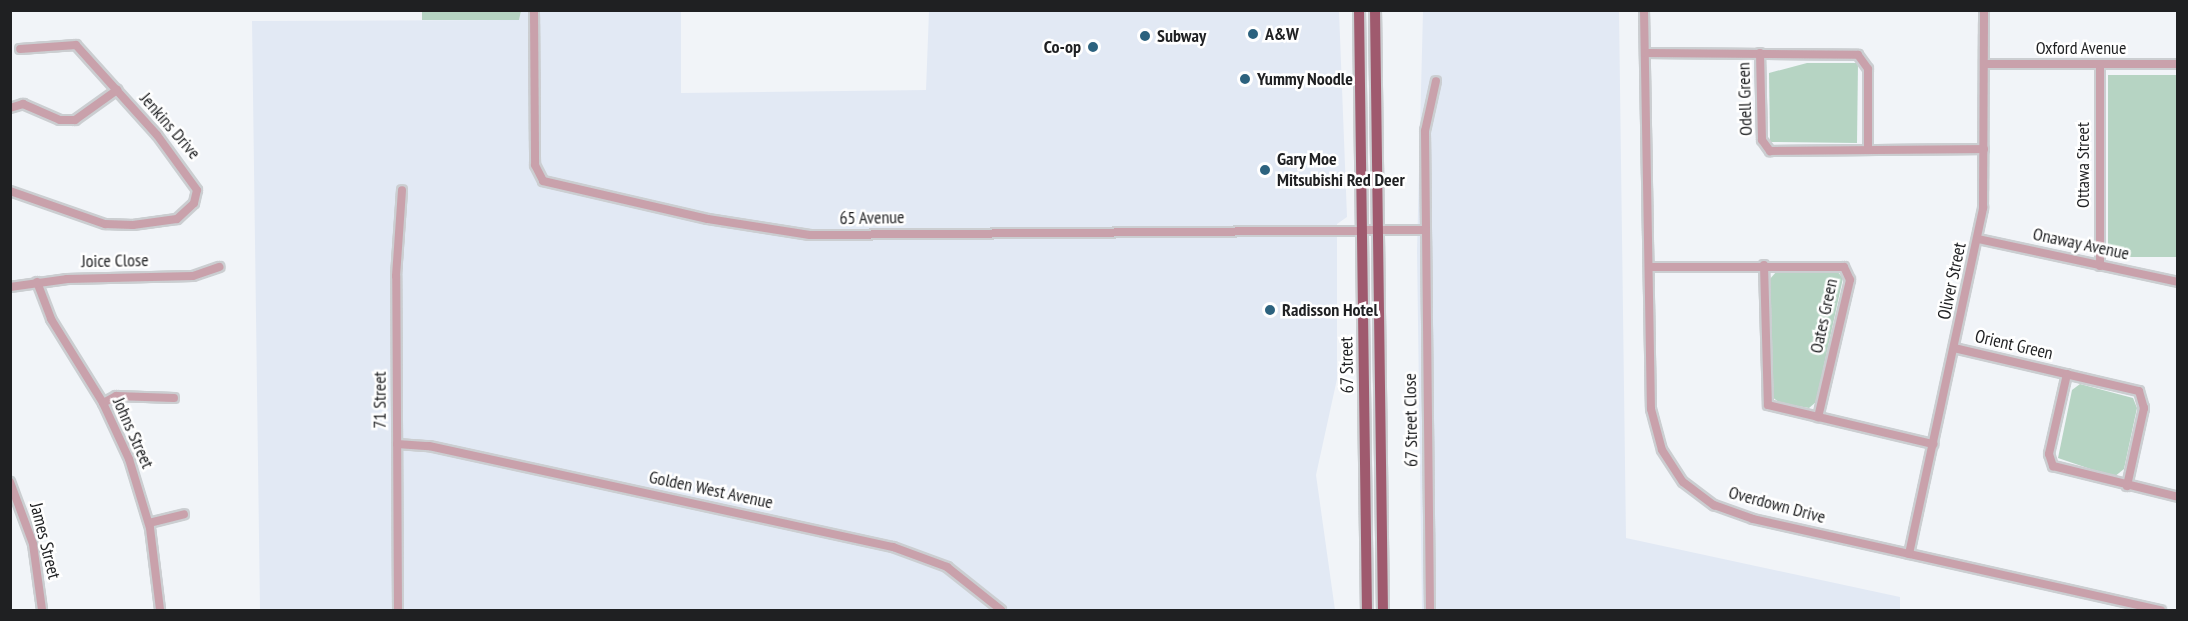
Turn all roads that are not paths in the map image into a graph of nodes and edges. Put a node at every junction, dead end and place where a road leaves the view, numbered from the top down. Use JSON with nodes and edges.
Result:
{"nodes":[{"id":1,"x":534,"y":10,"type":"edge"},
{"id":2,"x":1357,"y":10,"type":"edge"},
{"id":3,"x":1375,"y":10,"type":"edge"},
{"id":4,"x":1381,"y":10,"type":"edge"},
{"id":5,"x":1644,"y":10,"type":"edge"},
{"id":6,"x":1984,"y":10,"type":"edge"},
{"id":7,"x":1376,"y":46,"type":"junction"},
{"id":8,"x":20,"y":49,"type":"dead end"},
{"id":9,"x":1760,"y":53,"type":"junction"},
{"id":10,"x":1645,"y":54,"type":"junction"},
{"id":11,"x":1984,"y":64,"type":"junction"},
{"id":12,"x":2100,"y":64,"type":"junction"},
{"id":13,"x":2178,"y":64,"type":"edge"},
{"id":14,"x":1436,"y":81,"type":"dead end"},
{"id":15,"x":117,"y":90,"type":"junction"},
{"id":16,"x":10,"y":108,"type":"edge"},
{"id":17,"x":1984,"y":149,"type":"junction"},
{"id":18,"x":1868,"y":150,"type":"junction"},
{"id":19,"x":402,"y":190,"type":"dead end"},
{"id":20,"x":10,"y":191,"type":"edge"},
{"id":21,"x":1361,"y":230,"type":"junction"},
{"id":22,"x":1378,"y":230,"type":"junction"},
{"id":23,"x":1426,"y":230,"type":"junction"},
{"id":24,"x":1978,"y":239,"type":"junction"},
{"id":25,"x":1764,"y":265,"type":"junction"},
{"id":26,"x":2100,"y":266,"type":"junction"},
{"id":27,"x":219,"y":267,"type":"dead end"},
{"id":28,"x":1649,"y":267,"type":"junction"},
{"id":29,"x":37,"y":282,"type":"junction"},
{"id":30,"x":2178,"y":282,"type":"edge"},
{"id":31,"x":10,"y":287,"type":"edge"},
{"id":32,"x":1954,"y":348,"type":"junction"},
{"id":33,"x":2067,"y":374,"type":"junction"},
{"id":34,"x":174,"y":398,"type":"dead end"},
{"id":35,"x":103,"y":403,"type":"junction"},
{"id":36,"x":1818,"y":417,"type":"junction"},
{"id":37,"x":397,"y":444,"type":"junction"},
{"id":38,"x":1933,"y":444,"type":"junction"},
{"id":39,"x":10,"y":482,"type":"edge"},
{"id":40,"x":2127,"y":486,"type":"junction"},
{"id":41,"x":2178,"y":497,"type":"edge"},
{"id":42,"x":184,"y":514,"type":"dead end"},
{"id":43,"x":149,"y":523,"type":"junction"},
{"id":44,"x":1909,"y":554,"type":"junction"},
{"id":45,"x":42,"y":610,"type":"edge"},
{"id":46,"x":160,"y":610,"type":"edge"},
{"id":47,"x":398,"y":610,"type":"edge"},
{"id":48,"x":1000,"y":610,"type":"edge"},
{"id":49,"x":1367,"y":610,"type":"edge"},
{"id":50,"x":1383,"y":610,"type":"edge"},
{"id":51,"x":1430,"y":610,"type":"edge"},
{"id":52,"x":2161,"y":610,"type":"edge"}],
"edges":[{"from":1,"to":21,"type":"street","name":"65 Avenue"},
{"from":2,"to":21,"type":"main road","name":"67 Street"},
{"from":3,"to":7,"type":"main road","name":"67 Street"},
{"from":4,"to":7,"type":"main road"},
{"from":5,"to":10,"type":"street","name":"Overdown Drive"},
{"from":6,"to":11,"type":"street","name":"Oliver Street"},
{"from":7,"to":22,"type":"main road","name":"67 Street"},
{"from":8,"to":15,"type":"street","name":"Jenkins Drive"},
{"from":9,"to":10,"type":"street","name":"Odell Green"},
{"from":9,"to":18,"type":"street","name":"Odell Green"},
{"from":9,"to":18,"type":"street","name":"Odell Green"},
{"from":10,"to":28,"type":"street","name":"Overdown Drive"},
{"from":11,"to":12,"type":"street","name":"Oxford Avenue"},
{"from":11,"to":17,"type":"street","name":"Oliver Street"},
{"from":12,"to":13,"type":"street","name":"Oxford Avenue"},
{"from":12,"to":26,"type":"street","name":"Ottawa Street"},
{"from":14,"to":23,"type":"street","name":"67 Street Close"},
{"from":15,"to":16,"type":"street","name":"Jenkins Drive"},
{"from":15,"to":20,"type":"street","name":"Jenkins Drive"},
{"from":17,"to":18,"type":"street","name":"Odell Green"},
{"from":17,"to":24,"type":"street","name":"Oliver Street"},
{"from":19,"to":37,"type":"street","name":"71 Street"},
{"from":21,"to":22,"type":"street","name":"65 Avenue"},
{"from":21,"to":49,"type":"main road","name":"67 Street"},
{"from":22,"to":23,"type":"street"},
{"from":22,"to":50,"type":"main road","name":"67 Street"},
{"from":23,"to":51,"type":"street","name":"67 Street Close"},
{"from":24,"to":26,"type":"street","name":"Onaway Avenue"},
{"from":24,"to":32,"type":"street","name":"Oliver Street"},
{"from":25,"to":28,"type":"street","name":"Oates Green"},
{"from":25,"to":36,"type":"street"},
{"from":25,"to":36,"type":"street","name":"Oates Green"},
{"from":26,"to":30,"type":"street","name":"Onaway Avenue"},
{"from":27,"to":29,"type":"street","name":"Joice Close"},
{"from":28,"to":44,"type":"street","name":"Overdown Drive"},
{"from":29,"to":31,"type":"street","name":"Joice Close"},
{"from":29,"to":35,"type":"street","name":"Johns Street"},
{"from":32,"to":33,"type":"street","name":"Orient Green"},
{"from":32,"to":38,"type":"street","name":"Oliver Street"},
{"from":33,"to":40,"type":"street","name":"Orient Green"},
{"from":33,"to":40,"type":"street","name":"Orient Green"},
{"from":34,"to":35,"type":"street"},
{"from":35,"to":43,"type":"street","name":"Johns Street"},
{"from":36,"to":38,"type":"street"},
{"from":37,"to":47,"type":"street","name":"71 Street"},
{"from":37,"to":48,"type":"street","name":"Golden West Avenue"},
{"from":38,"to":44,"type":"street","name":"Oliver Street"},
{"from":39,"to":45,"type":"street","name":"James Street"},
{"from":40,"to":41,"type":"street","name":"Orient Green"},
{"from":42,"to":43,"type":"street"},
{"from":43,"to":46,"type":"street","name":"Johns Street"},
{"from":44,"to":52,"type":"street","name":"Overdown Drive"}]}
